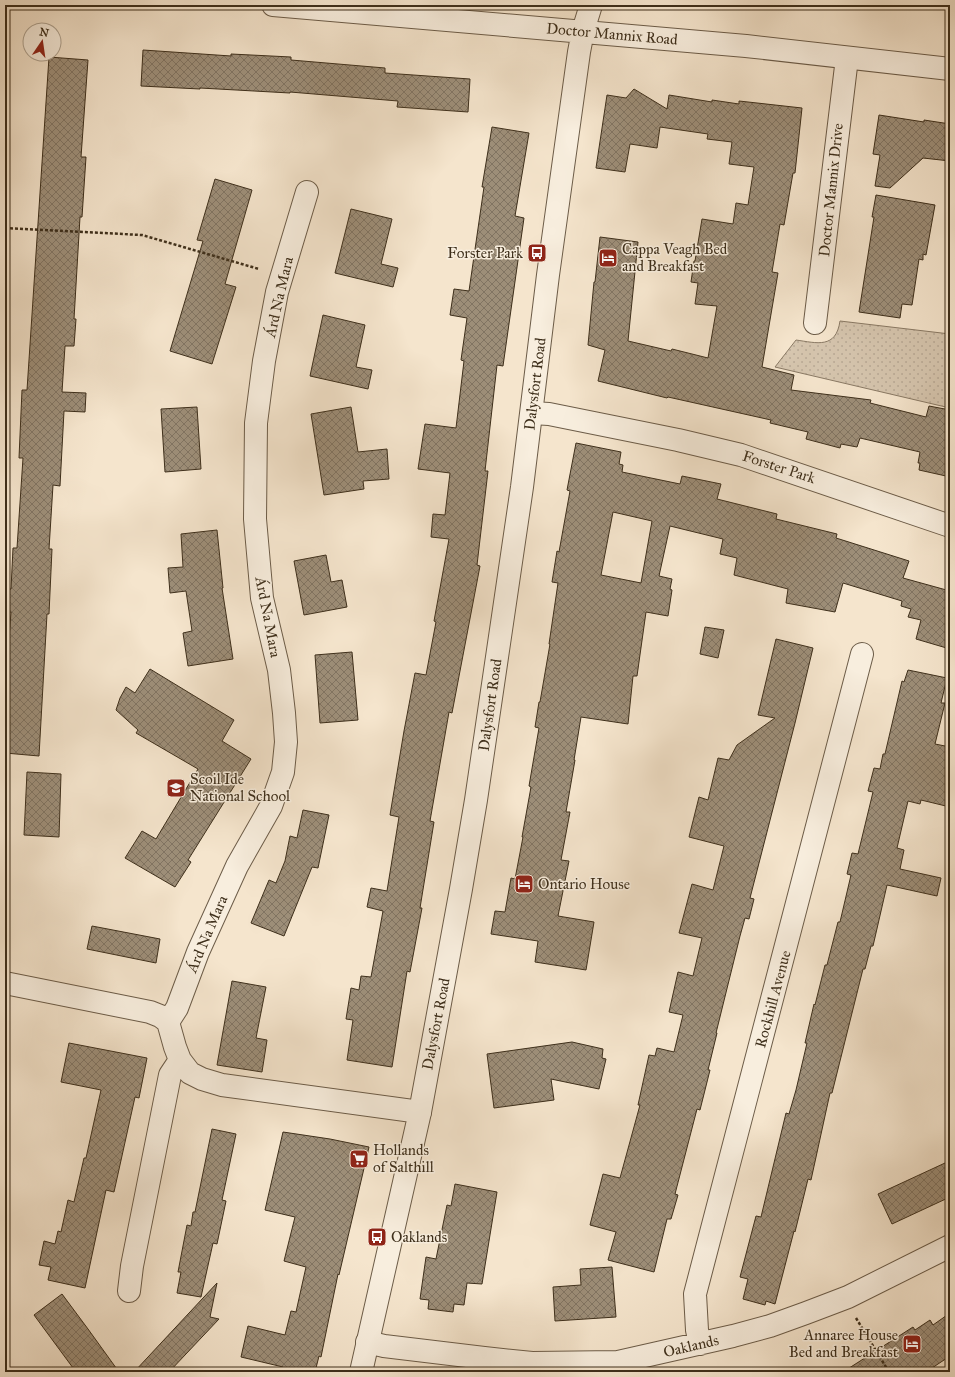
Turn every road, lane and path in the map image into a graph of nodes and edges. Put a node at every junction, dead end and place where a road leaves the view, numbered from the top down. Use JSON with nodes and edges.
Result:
{"nodes":[{"id":1,"x":272,"y":5,"type":"edge"},
{"id":2,"x":591,"y":5,"type":"edge"},
{"id":3,"x":583,"y":32,"type":"junction"},
{"id":4,"x":847,"y":58,"type":"junction"},
{"id":5,"x":950,"y":69,"type":"edge"},
{"id":6,"x":307,"y":192,"type":"dead end"},
{"id":7,"x":5,"y":228,"type":"edge"},
{"id":8,"x":282,"y":276,"type":"junction"},
{"id":9,"x":816,"y":323,"type":"dead end"},
{"id":10,"x":532,"y":413,"type":"junction"},
{"id":11,"x":950,"y":526,"type":"edge"},
{"id":12,"x":862,"y":654,"type":"dead end"},
{"id":13,"x":5,"y":983,"type":"edge"},
{"id":14,"x":168,"y":1022,"type":"junction"},
{"id":15,"x":180,"y":1060,"type":"junction"},
{"id":16,"x":420,"y":1112,"type":"junction"},
{"id":17,"x":950,"y":1246,"type":"edge"},
{"id":18,"x":129,"y":1291,"type":"dead end"},
{"id":19,"x":856,"y":1317,"type":"dead end"},
{"id":20,"x":367,"y":1342,"type":"junction"},
{"id":21,"x":700,"y":1344,"type":"junction"},
{"id":22,"x":618,"y":1367,"type":"edge"},
{"id":23,"x":360,"y":1372,"type":"edge"},
{"id":24,"x":889,"y":1372,"type":"edge"}],
"edges":[{"from":1,"to":3,"type":"street","name":"Doctor Mannix Road"},
{"from":2,"to":3,"type":"street","name":"Dalysfort Road"},
{"from":3,"to":4,"type":"street","name":"Doctor Mannix Road"},
{"from":3,"to":10,"type":"street","name":"Dalysfort Road"},
{"from":4,"to":5,"type":"street","name":"Doctor Mannix Road"},
{"from":4,"to":9,"type":"street","name":"Doctor Mannix Drive"},
{"from":6,"to":8,"type":"street","name":"Árd Na Mara"},
{"from":7,"to":8,"type":"path"},
{"from":8,"to":14,"type":"street","name":"Árd Na Mara"},
{"from":10,"to":11,"type":"street","name":"Forster Park"},
{"from":10,"to":16,"type":"street","name":"Dalysfort Road"},
{"from":12,"to":21,"type":"street","name":"Rockhill Avenue"},
{"from":13,"to":14,"type":"street"},
{"from":14,"to":15,"type":"street"},
{"from":15,"to":16,"type":"street"},
{"from":15,"to":18,"type":"street"},
{"from":16,"to":20,"type":"street","name":"Dalysfort Road"},
{"from":17,"to":21,"type":"street","name":"Oaklands"},
{"from":19,"to":24,"type":"path"},
{"from":20,"to":22,"type":"street","name":"Oaklands"},
{"from":20,"to":23,"type":"street","name":"Dalysfort Road"},
{"from":21,"to":22,"type":"street","name":"Oaklands"}]}
